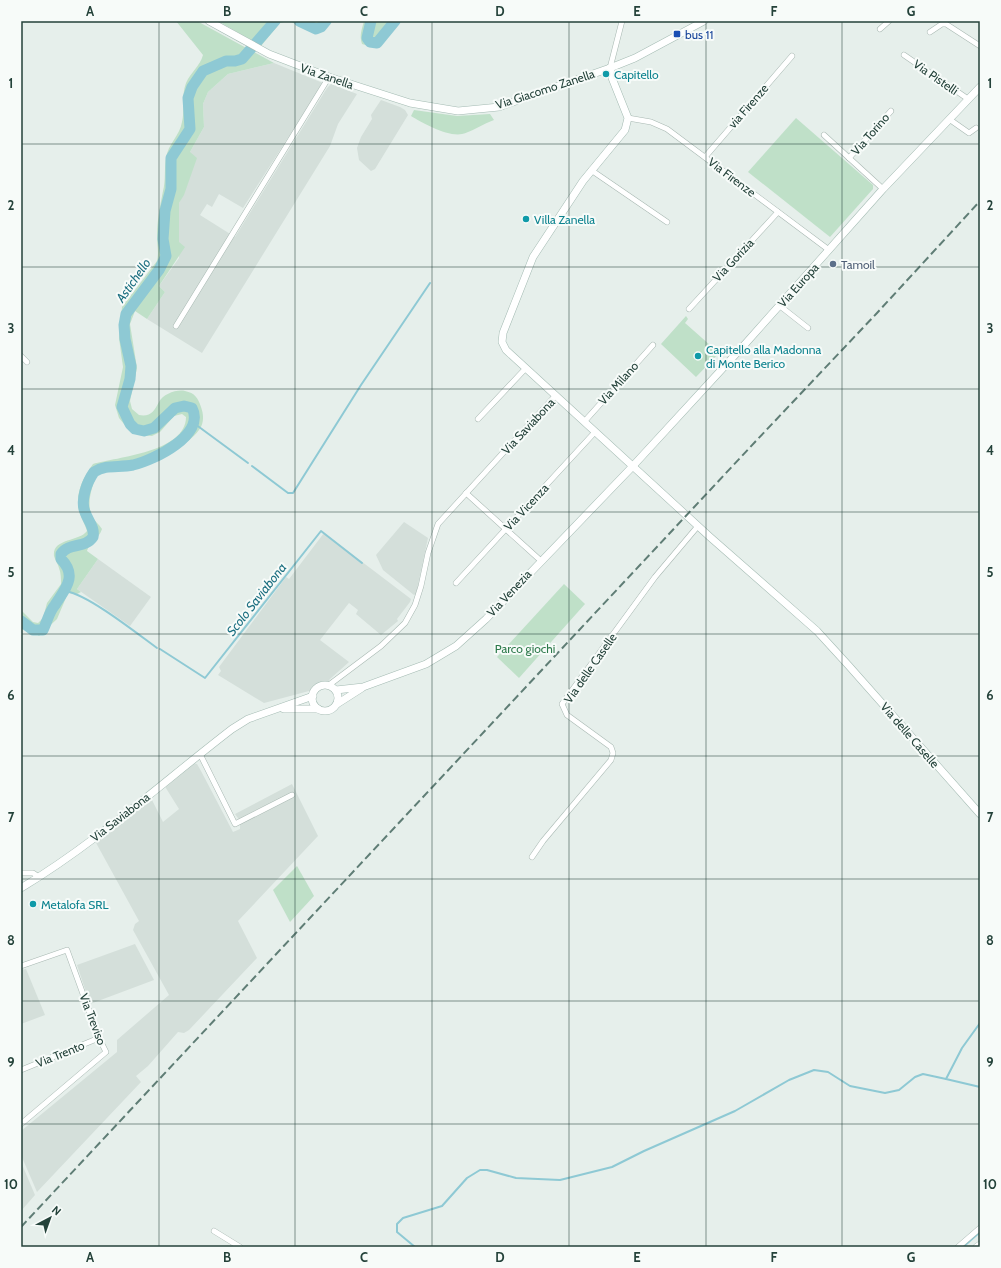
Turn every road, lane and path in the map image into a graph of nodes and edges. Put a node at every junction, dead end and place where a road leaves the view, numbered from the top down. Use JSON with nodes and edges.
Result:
{"nodes":[{"id":1,"x":209,"y":21,"type":"edge"},
{"id":2,"x":622,"y":21,"type":"edge"},
{"id":3,"x":704,"y":21,"type":"edge"},
{"id":4,"x":889,"y":21,"type":"edge"},
{"id":5,"x":880,"y":29,"type":"dead end"},
{"id":6,"x":930,"y":32,"type":"dead end"},
{"id":7,"x":980,"y":46,"type":"edge"},
{"id":8,"x":904,"y":55,"type":"dead end"},
{"id":9,"x":792,"y":56,"type":"dead end"},
{"id":10,"x":610,"y":68,"type":"junction"},
{"id":11,"x":329,"y":77,"type":"junction"},
{"id":12,"x":980,"y":87,"type":"edge"},
{"id":13,"x":385,"y":96,"type":"joint"},
{"id":14,"x":968,"y":99,"type":"junction"},
{"id":15,"x":891,"y":110,"type":"dead end"},
{"id":16,"x":628,"y":118,"type":"junction"},
{"id":17,"x":949,"y":119,"type":"junction"},
{"id":18,"x":976,"y":128,"type":"dead end"},
{"id":19,"x":824,"y":135,"type":"dead end"},
{"id":20,"x":705,"y":157,"type":"junction"},
{"id":21,"x":849,"y":158,"type":"junction"},
{"id":22,"x":591,"y":170,"type":"junction"},
{"id":23,"x":883,"y":189,"type":"junction"},
{"id":24,"x":778,"y":212,"type":"junction"},
{"id":25,"x":667,"y":222,"type":"dead end"},
{"id":26,"x":829,"y":250,"type":"junction"},
{"id":27,"x":780,"y":306,"type":"junction"},
{"id":28,"x":689,"y":309,"type":"dead end"},
{"id":29,"x":176,"y":326,"type":"dead end"},
{"id":30,"x":808,"y":328,"type":"dead end"},
{"id":31,"x":653,"y":345,"type":"dead end"},
{"id":32,"x":21,"y":356,"type":"edge"},
{"id":33,"x":26,"y":362,"type":"dead end"},
{"id":34,"x":526,"y":368,"type":"junction"},
{"id":35,"x":556,"y":395,"type":"junction"},
{"id":36,"x":478,"y":419,"type":"dead end"},
{"id":37,"x":584,"y":422,"type":"junction"},
{"id":38,"x":595,"y":432,"type":"junction"},
{"id":39,"x":632,"y":467,"type":"junction"},
{"id":40,"x":466,"y":493,"type":"junction"},
{"id":41,"x":698,"y":526,"type":"junction"},
{"id":42,"x":505,"y":530,"type":"junction"},
{"id":43,"x":540,"y":560,"type":"junction"},
{"id":44,"x":456,"y":583,"type":"dead end"},
{"id":45,"x":363,"y":686,"type":"junction"},
{"id":46,"x":332,"y":688,"type":"junction"},
{"id":47,"x":313,"y":696,"type":"junction"},
{"id":48,"x":337,"y":704,"type":"junction"},
{"id":49,"x":278,"y":709,"type":"junction"},
{"id":50,"x":318,"y":709,"type":"junction"},
{"id":51,"x":200,"y":754,"type":"junction"},
{"id":52,"x":292,"y":795,"type":"dead end"},
{"id":53,"x":980,"y":814,"type":"edge"},
{"id":54,"x":532,"y":857,"type":"dead end"},
{"id":55,"x":21,"y":873,"type":"edge"},
{"id":56,"x":39,"y":878,"type":"junction"},
{"id":57,"x":21,"y":888,"type":"edge"},
{"id":58,"x":21,"y":966,"type":"edge"},
{"id":59,"x":99,"y":1038,"type":"junction"},
{"id":60,"x":21,"y":1070,"type":"edge"},
{"id":61,"x":21,"y":1124,"type":"edge"},
{"id":62,"x":980,"y":1228,"type":"edge"},
{"id":63,"x":214,"y":1231,"type":"dead end"},
{"id":64,"x":980,"y":1245,"type":"edge"},
{"id":65,"x":240,"y":1247,"type":"edge"},
{"id":66,"x":958,"y":1247,"type":"edge"},
{"id":67,"x":977,"y":1247,"type":"edge"}],
"edges":[{"from":1,"to":11,"type":"street","name":"Via Zanella"},
{"from":2,"to":10,"type":"street","name":"Via Giacomo Zanella"},
{"from":3,"to":10,"type":"street","name":"Via Giacomo Zanella"},
{"from":4,"to":5,"type":"street"},
{"from":6,"to":7,"type":"street"},
{"from":8,"to":14,"type":"street","name":"Via Pistelli"},
{"from":9,"to":20,"type":"street","name":"via Firenze"},
{"from":10,"to":13,"type":"street","name":"Via Giacomo Zanella"},
{"from":10,"to":16,"type":"street"},
{"from":11,"to":13,"type":"street","name":"Via Zanella"},
{"from":11,"to":29,"type":"street"},
{"from":12,"to":14,"type":"street","name":"Via Europa"},
{"from":14,"to":17,"type":"street","name":"Via Europa"},
{"from":15,"to":21,"type":"street","name":"Via Torino"},
{"from":16,"to":20,"type":"street","name":"Via Firenze"},
{"from":16,"to":22,"type":"street","name":"Via Saviabona"},
{"from":17,"to":18,"type":"street"},
{"from":17,"to":23,"type":"street","name":"Via Europa"},
{"from":19,"to":21,"type":"street","name":"Via Torino"},
{"from":20,"to":24,"type":"street","name":"Via Firenze"},
{"from":21,"to":23,"type":"street","name":"Via Torino"},
{"from":22,"to":25,"type":"street"},
{"from":22,"to":34,"type":"street","name":"Via Saviabona"},
{"from":23,"to":26,"type":"street","name":"Via Europa"},
{"from":24,"to":26,"type":"street","name":"Via Firenze"},
{"from":24,"to":28,"type":"street","name":"Via Gorizia"},
{"from":26,"to":27,"type":"street","name":"Via Europa"},
{"from":27,"to":30,"type":"street"},
{"from":27,"to":39,"type":"street","name":"Via Europa"},
{"from":31,"to":37,"type":"street","name":"Via Milano"},
{"from":32,"to":33,"type":"street"},
{"from":34,"to":35,"type":"street","name":"Via Saviabona"},
{"from":34,"to":36,"type":"street"},
{"from":35,"to":37,"type":"street","name":"Via delle Caselle"},
{"from":35,"to":40,"type":"street","name":"Via Saviabona"},
{"from":37,"to":38,"type":"street","name":"Via delle Caselle"},
{"from":38,"to":39,"type":"street","name":"Via delle Caselle"},
{"from":38,"to":42,"type":"street","name":"Via Vicenza"},
{"from":39,"to":41,"type":"street","name":"Via delle Caselle"},
{"from":39,"to":43,"type":"street","name":"Via Venezia"},
{"from":40,"to":42,"type":"street"},
{"from":40,"to":46,"type":"street","name":"Via Saviabona"},
{"from":41,"to":53,"type":"street","name":"Via delle Caselle"},
{"from":41,"to":54,"type":"street","name":"Via delle Caselle"},
{"from":42,"to":43,"type":"street"},
{"from":42,"to":44,"type":"street","name":"Via Vicenza"},
{"from":43,"to":45,"type":"street","name":"Via Venezia"},
{"from":45,"to":46,"type":"street","name":"Via Venezia"},
{"from":45,"to":48,"type":"street","name":"Via Venezia"},
{"from":46,"to":47,"type":"street","name":"Via Saviabona"},
{"from":46,"to":48,"type":"street"},
{"from":47,"to":49,"type":"street","name":"Via Saviabona"},
{"from":47,"to":50,"type":"street"},
{"from":48,"to":50,"type":"street"},
{"from":49,"to":50,"type":"street"},
{"from":49,"to":51,"type":"street","name":"Via Saviabona"},
{"from":51,"to":52,"type":"street"},
{"from":51,"to":56,"type":"street","name":"Via Saviabona"},
{"from":55,"to":56,"type":"street"},
{"from":56,"to":57,"type":"street","name":"Via Saviabona"},
{"from":58,"to":59,"type":"street","name":"Via Treviso"},
{"from":59,"to":60,"type":"street","name":"Via Trento"},
{"from":59,"to":61,"type":"street","name":"Via Treviso"},
{"from":62,"to":66,"type":"street"},
{"from":63,"to":65,"type":"street"},
{"from":64,"to":67,"type":"street"}]}
